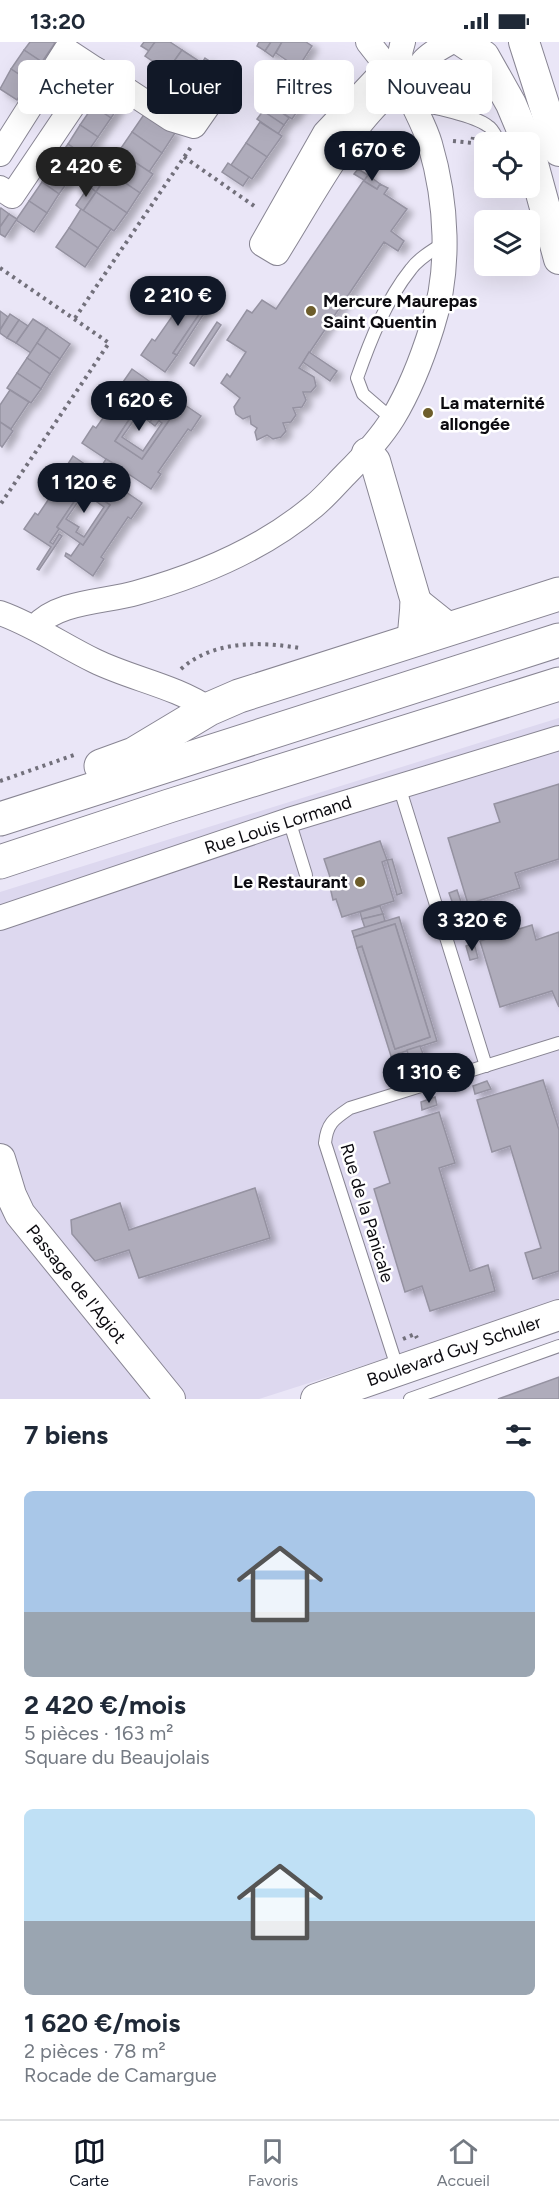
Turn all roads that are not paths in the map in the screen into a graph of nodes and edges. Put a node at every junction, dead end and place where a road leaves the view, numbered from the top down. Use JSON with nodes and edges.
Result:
{"nodes":[{"id":1,"x":368,"y":42,"type":"edge"},
{"id":2,"x":403,"y":42,"type":"edge"},
{"id":3,"x":451,"y":42,"type":"edge"},
{"id":4,"x":463,"y":42,"type":"edge"},
{"id":5,"x":524,"y":42,"type":"edge"},
{"id":6,"x":58,"y":60,"type":"edge"},
{"id":7,"x":82,"y":60,"type":"edge"},
{"id":8,"x":382,"y":60,"type":"edge"},
{"id":9,"x":400,"y":60,"type":"edge"},
{"id":10,"x":423,"y":60,"type":"edge"},
{"id":11,"x":403,"y":87,"type":"joint"},
{"id":12,"x":67,"y":114,"type":"edge"},
{"id":13,"x":163,"y":114,"type":"edge"},
{"id":14,"x":202,"y":114,"type":"edge"},
{"id":15,"x":416,"y":114,"type":"edge"},
{"id":16,"x":456,"y":114,"type":"edge"},
{"id":17,"x":9,"y":121,"type":"edge"},
{"id":18,"x":493,"y":132,"type":"edge"},
{"id":19,"x":546,"y":144,"type":"edge"},
{"id":20,"x":0,"y":154,"type":"edge"},
{"id":21,"x":0,"y":188,"type":"edge"},
{"id":22,"x":444,"y":243,"type":"junction"},
{"id":23,"x":557,"y":246,"type":"edge"},
{"id":24,"x":392,"y":419,"type":"junction"},
{"id":25,"x":368,"y":453,"type":"junction"},
{"id":26,"x":559,"y":594,"type":"edge"},
{"id":27,"x":417,"y":605,"type":"junction"},
{"id":28,"x":0,"y":613,"type":"edge"},
{"id":29,"x":35,"y":627,"type":"junction"},
{"id":30,"x":447,"y":629,"type":"junction"},
{"id":31,"x":414,"y":639,"type":"junction"},
{"id":32,"x":559,"y":640,"type":"edge"},
{"id":33,"x":559,"y":684,"type":"edge"},
{"id":34,"x":209,"y":709,"type":"junction"},
{"id":35,"x":559,"y":738,"type":"edge"},
{"id":36,"x":399,"y":786,"type":"junction"},
{"id":37,"x":13,"y":816,"type":"edge"},
{"id":38,"x":289,"y":819,"type":"junction"},
{"id":39,"x":0,"y":862,"type":"edge"},
{"id":40,"x":306,"y":875,"type":"dead end"},
{"id":41,"x":0,"y":918,"type":"edge"},
{"id":42,"x":559,"y":1043,"type":"edge"},
{"id":43,"x":486,"y":1066,"type":"junction"},
{"id":44,"x":0,"y":1159,"type":"edge"},
{"id":45,"x":7,"y":1204,"type":"edge"},
{"id":46,"x":559,"y":1315,"type":"edge"},
{"id":47,"x":559,"y":1347,"type":"edge"},
{"id":48,"x":398,"y":1370,"type":"junction"},
{"id":49,"x":170,"y":1399,"type":"edge"},
{"id":50,"x":316,"y":1399,"type":"edge"},
{"id":51,"x":410,"y":1399,"type":"edge"}],
"edges":[{"from":1,"to":8,"type":"street"},
{"from":2,"to":9,"type":"street"},
{"from":3,"to":10,"type":"street"},
{"from":4,"to":19,"type":"street"},
{"from":5,"to":19,"type":"street"},
{"from":6,"to":7,"type":"street"},
{"from":11,"to":11,"type":"street"},
{"from":12,"to":21,"type":"street"},
{"from":13,"to":14,"type":"street"},
{"from":15,"to":22,"type":"street"},
{"from":16,"to":18,"type":"lane"},
{"from":17,"to":20,"type":"street"},
{"from":19,"to":23,"type":"street"},
{"from":22,"to":24,"type":"street"},
{"from":22,"to":24,"type":"lane"},
{"from":24,"to":25,"type":"street"},
{"from":25,"to":27,"type":"street"},
{"from":25,"to":29,"type":"street"},
{"from":26,"to":30,"type":"main road"},
{"from":27,"to":30,"type":"main road"},
{"from":27,"to":31,"type":"main road"},
{"from":28,"to":29,"type":"street"},
{"from":29,"to":34,"type":"street"},
{"from":30,"to":31,"type":"main road"},
{"from":31,"to":34,"type":"main road"},
{"from":32,"to":37,"type":"main road"},
{"from":33,"to":39,"type":"main road"},
{"from":34,"to":37,"type":"main road"},
{"from":35,"to":36,"type":"street","name":"Rue Louis Lormand"},
{"from":36,"to":38,"type":"street","name":"Rue Louis Lormand"},
{"from":36,"to":43,"type":"lane"},
{"from":38,"to":40,"type":"lane"},
{"from":38,"to":41,"type":"street","name":"Rue Louis Lormand"},
{"from":42,"to":43,"type":"lane","name":"Rue de la Panicale"},
{"from":43,"to":48,"type":"lane","name":"Rue de la Panicale"},
{"from":44,"to":45,"type":"street","name":"Passage de l'Agiot"},
{"from":45,"to":49,"type":"street","name":"Passage de l'Agiot"},
{"from":46,"to":48,"type":"street","name":"Boulevard Guy Schuler"},
{"from":47,"to":51,"type":"lane","name":"Boulevard Guy Schuler"},
{"from":48,"to":50,"type":"street","name":"Boulevard Guy Schuler"}]}
